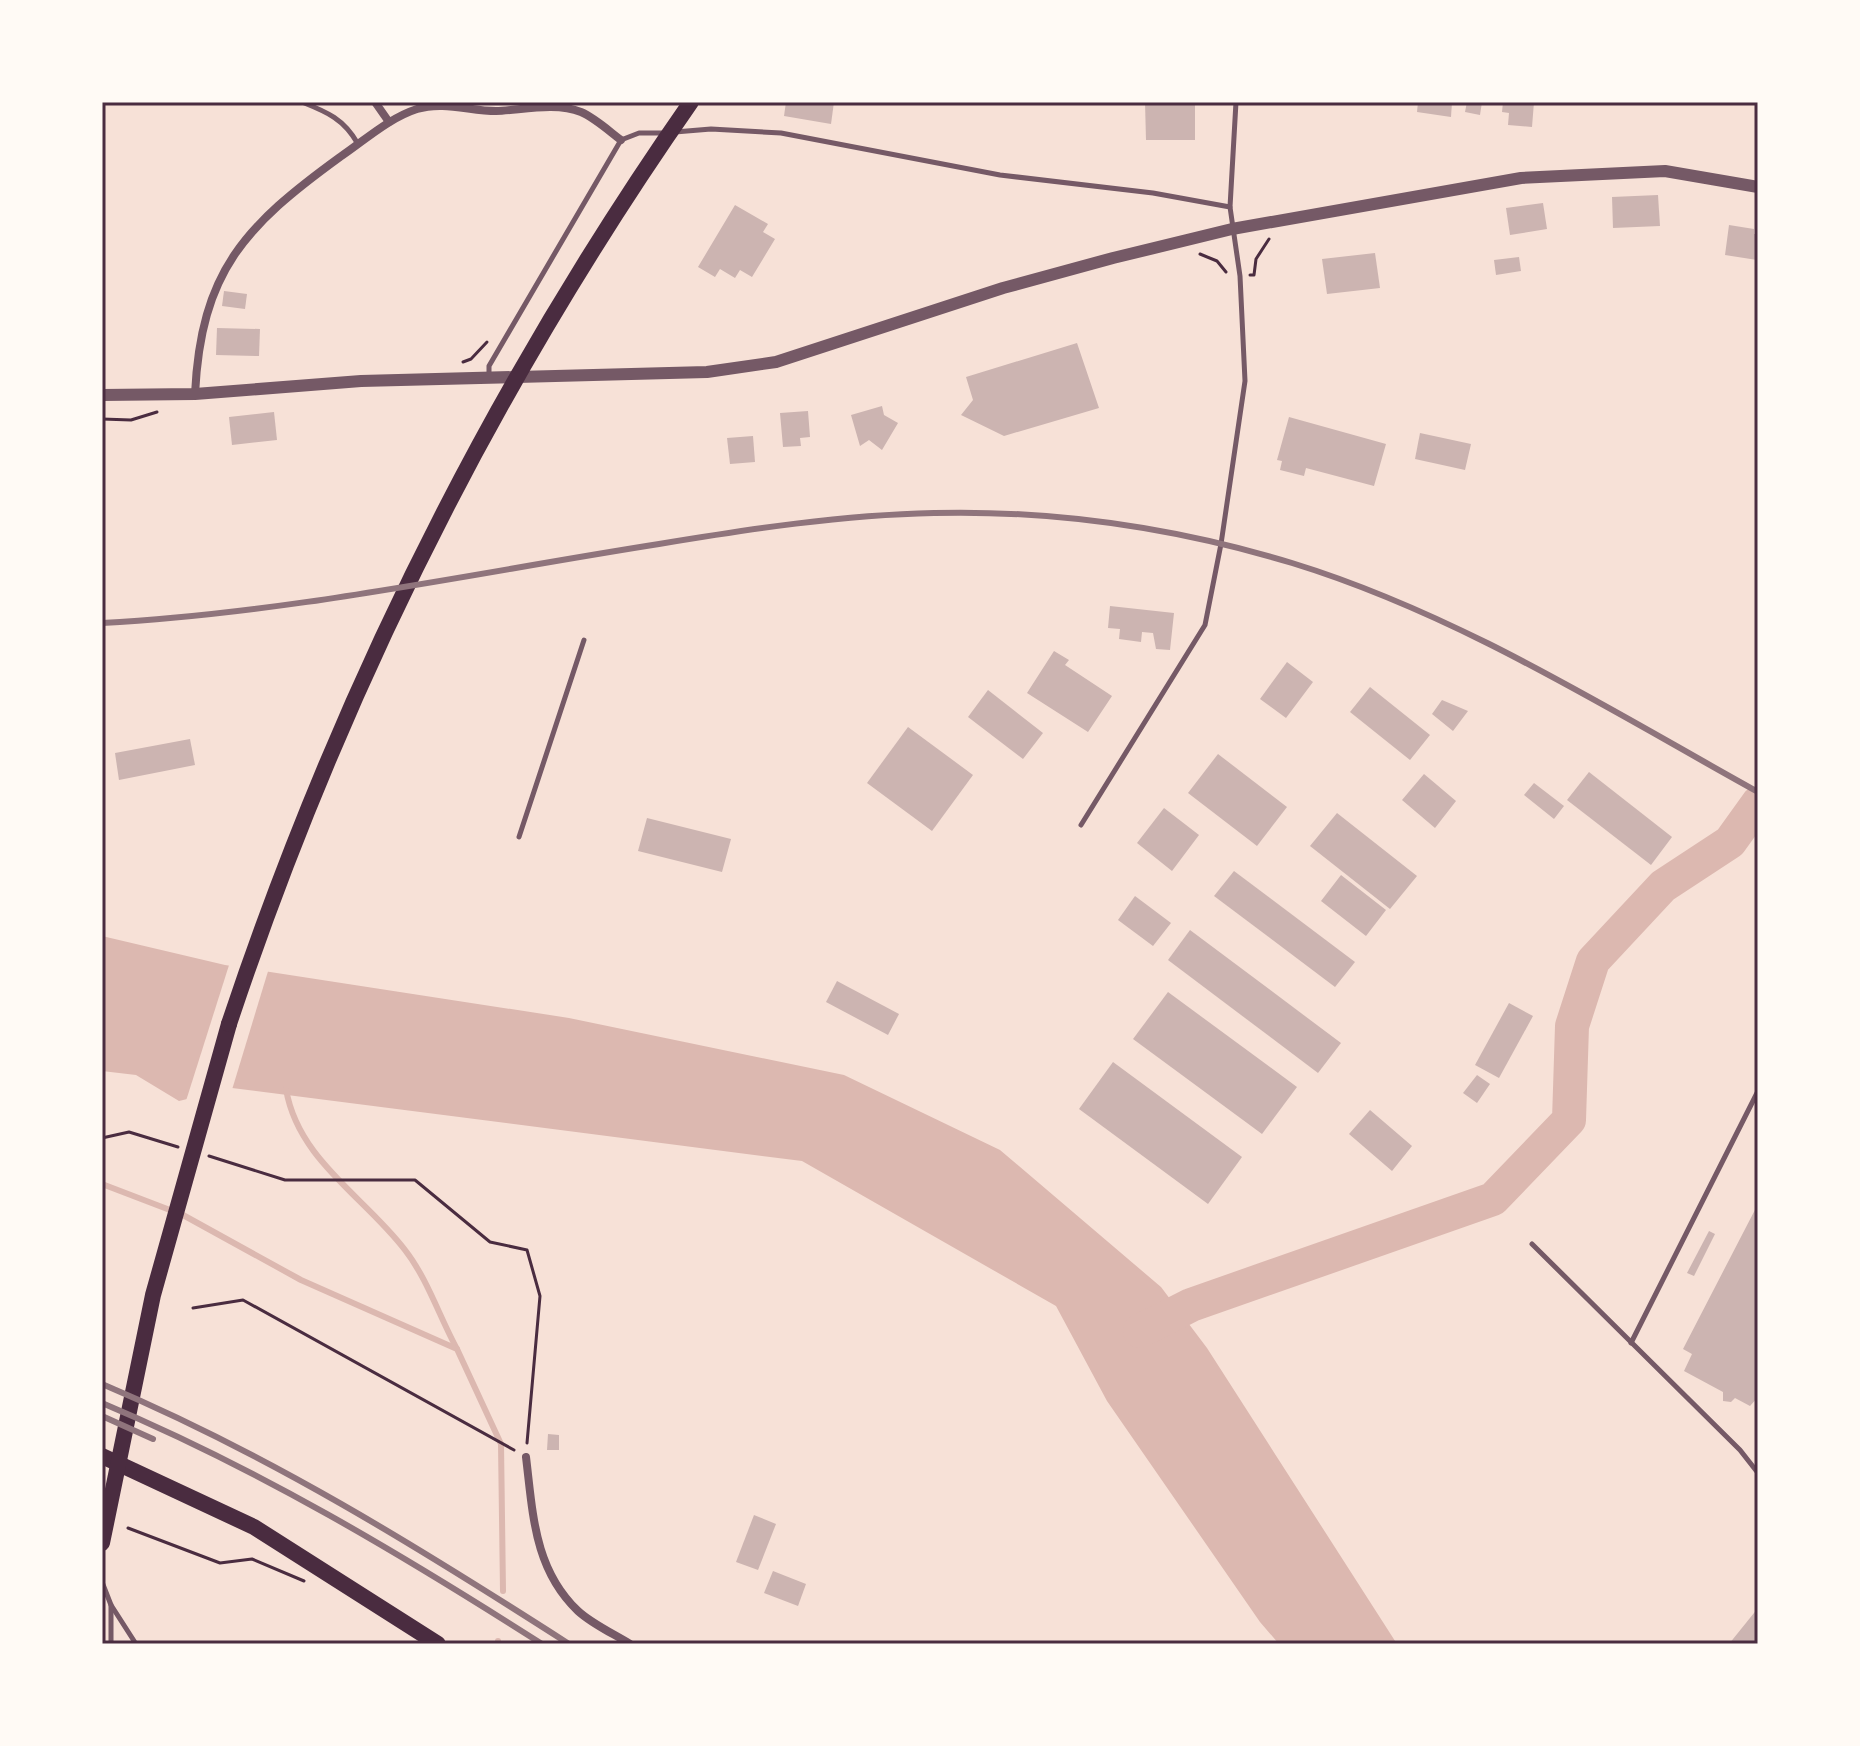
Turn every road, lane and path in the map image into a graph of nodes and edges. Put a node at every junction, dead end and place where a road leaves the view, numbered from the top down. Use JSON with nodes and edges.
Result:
{"nodes":[{"id":1,"x":302,"y":102,"type":"edge"},
{"id":2,"x":375,"y":102,"type":"edge"},
{"id":3,"x":691,"y":102,"type":"edge"},
{"id":4,"x":1236,"y":102,"type":"edge"},
{"id":5,"x":389,"y":122,"type":"junction"},
{"id":6,"x":621,"y":140,"type":"junction"},
{"id":7,"x":358,"y":145,"type":"junction"},
{"id":8,"x":1758,"y":187,"type":"edge"},
{"id":9,"x":1230,"y":207,"type":"junction"},
{"id":10,"x":1232,"y":229,"type":"junction"},
{"id":11,"x":489,"y":376,"type":"junction"},
{"id":12,"x":195,"y":394,"type":"junction"},
{"id":13,"x":102,"y":395,"type":"edge"},
{"id":14,"x":160,"y":411,"type":"dead end"},
{"id":15,"x":102,"y":419,"type":"edge"},
{"id":16,"x":584,"y":640,"type":"dead end"},
{"id":17,"x":1081,"y":825,"type":"dead end"},
{"id":18,"x":519,"y":837,"type":"dead end"},
{"id":19,"x":1758,"y":1091,"type":"edge"},
{"id":20,"x":102,"y":1138,"type":"edge"},
{"id":21,"x":186,"y":1149,"type":"dead end"},
{"id":22,"x":200,"y":1154,"type":"dead end"},
{"id":23,"x":1532,"y":1244,"type":"dead end"},
{"id":24,"x":193,"y":1308,"type":"dead end"},
{"id":25,"x":1631,"y":1343,"type":"junction"},
{"id":26,"x":508,"y":1447,"type":"dead end"},
{"id":27,"x":102,"y":1456,"type":"edge"},
{"id":28,"x":526,"y":1457,"type":"joint"},
{"id":29,"x":1758,"y":1473,"type":"edge"},
{"id":30,"x":128,"y":1528,"type":"dead end"},
{"id":31,"x":102,"y":1543,"type":"edge"},
{"id":32,"x":102,"y":1582,"type":"edge"},
{"id":33,"x":315,"y":1585,"type":"dead end"},
{"id":34,"x":111,"y":1605,"type":"junction"},
{"id":35,"x":111,"y":1644,"type":"edge"},
{"id":36,"x":136,"y":1644,"type":"edge"},
{"id":37,"x":438,"y":1644,"type":"edge"},
{"id":38,"x":630,"y":1644,"type":"edge"}],
"edges":[{"from":1,"to":7,"type":"lane"},
{"from":2,"to":5,"type":"street"},
{"from":3,"to":31,"type":"main road"},
{"from":4,"to":9,"type":"lane"},
{"from":5,"to":6,"type":"street"},
{"from":5,"to":7,"type":"street"},
{"from":6,"to":9,"type":"lane"},
{"from":6,"to":11,"type":"lane"},
{"from":7,"to":12,"type":"street"},
{"from":8,"to":10,"type":"street"},
{"from":9,"to":10,"type":"lane"},
{"from":10,"to":11,"type":"street"},
{"from":10,"to":17,"type":"lane"},
{"from":11,"to":12,"type":"street"},
{"from":12,"to":13,"type":"street"},
{"from":14,"to":15,"type":"path"},
{"from":16,"to":18,"type":"lane"},
{"from":19,"to":25,"type":"lane"},
{"from":20,"to":21,"type":"path"},
{"from":22,"to":28,"type":"path"},
{"from":23,"to":25,"type":"lane"},
{"from":24,"to":26,"type":"path"},
{"from":25,"to":29,"type":"lane"},
{"from":27,"to":37,"type":"main road"},
{"from":28,"to":38,"type":"street"},
{"from":30,"to":33,"type":"path"},
{"from":32,"to":34,"type":"lane"},
{"from":34,"to":35,"type":"lane"},
{"from":34,"to":36,"type":"lane"}]}
